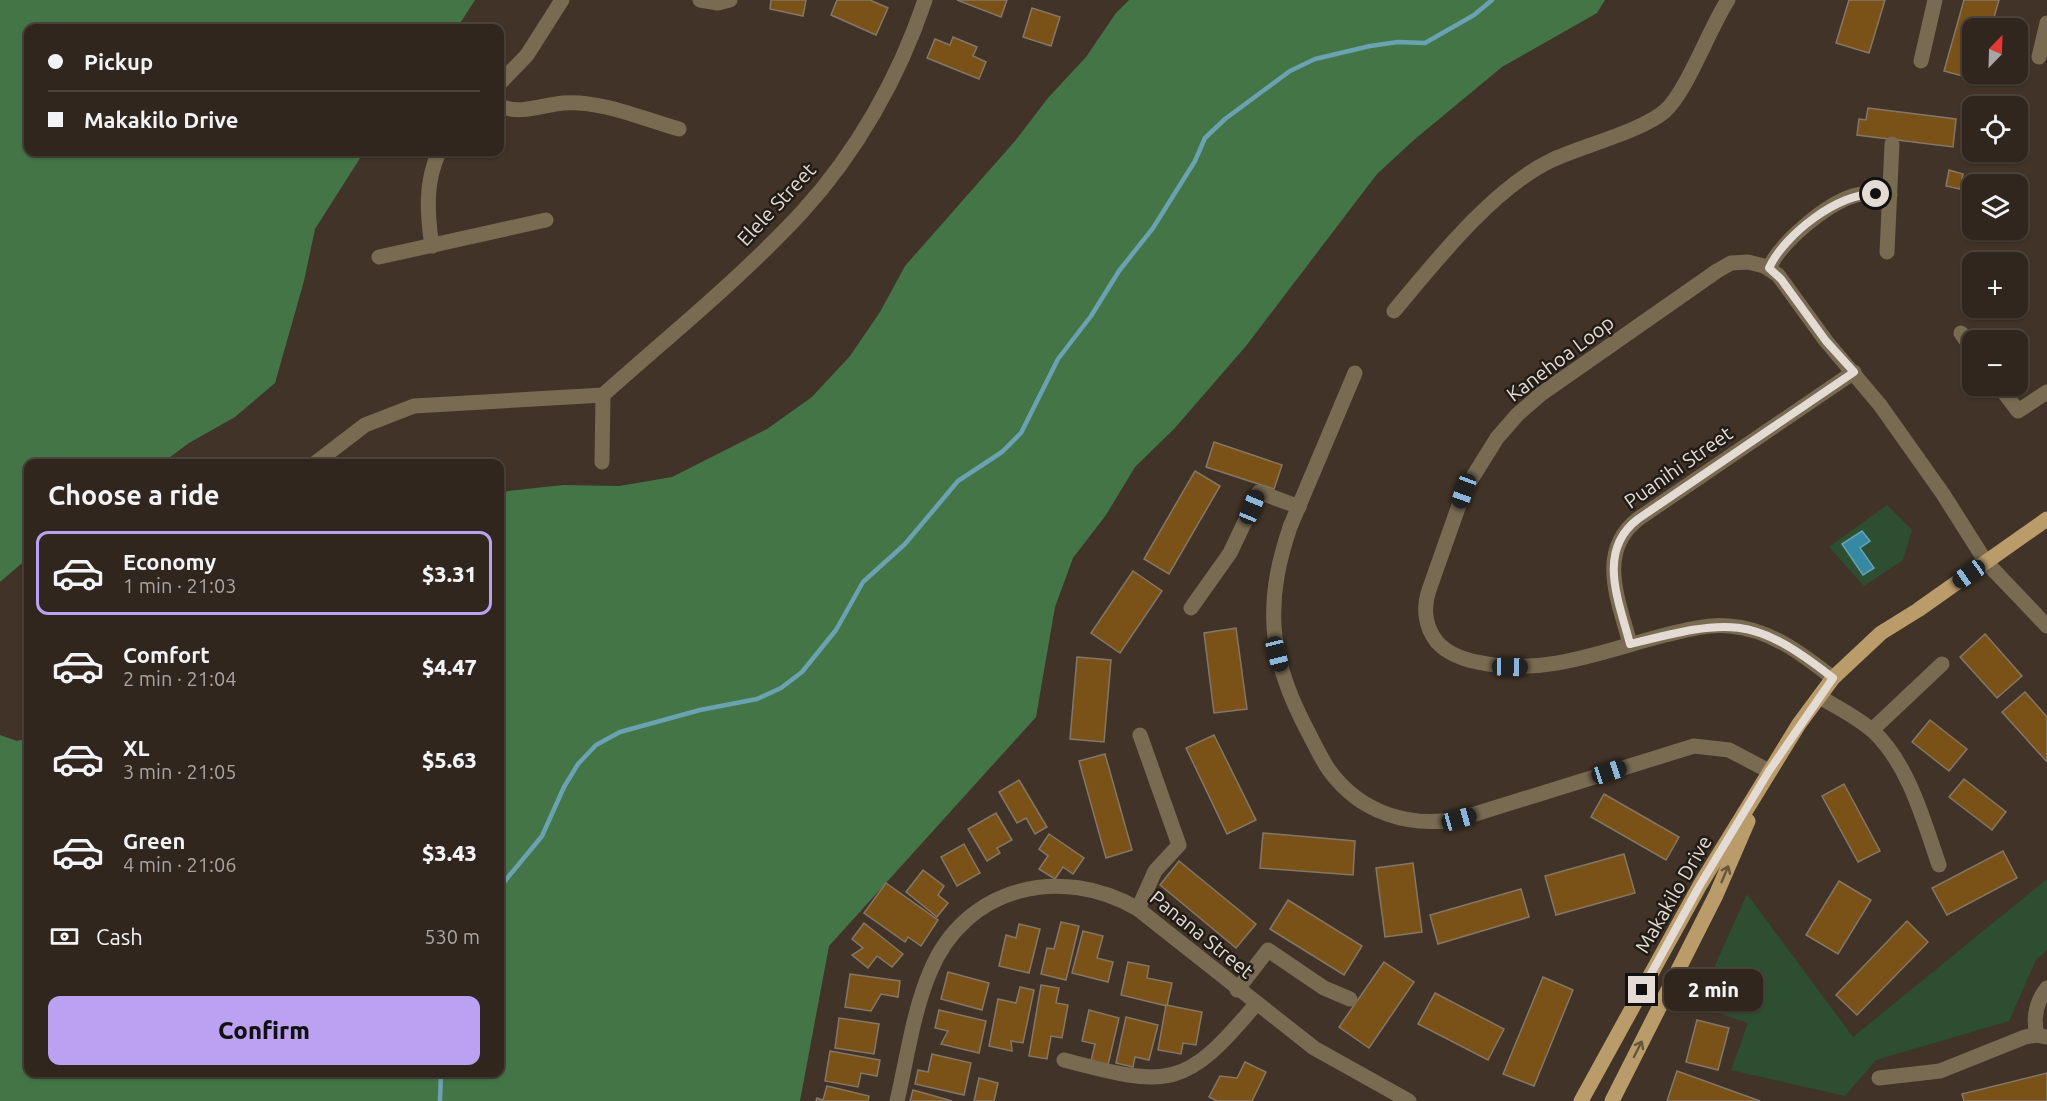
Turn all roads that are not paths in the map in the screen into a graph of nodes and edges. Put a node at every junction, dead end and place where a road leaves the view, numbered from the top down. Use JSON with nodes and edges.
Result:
{"nodes":[{"id":1,"x":562,"y":0,"type":"edge"},
{"id":2,"x":700,"y":0,"type":"edge"},
{"id":3,"x":730,"y":0,"type":"edge"},
{"id":4,"x":926,"y":0,"type":"edge"},
{"id":5,"x":1728,"y":0,"type":"edge"},
{"id":6,"x":1935,"y":0,"type":"edge"},
{"id":7,"x":2047,"y":23,"type":"edge"},
{"id":8,"x":2039,"y":57,"type":"dead end"},
{"id":9,"x":1921,"y":61,"type":"dead end"},
{"id":10,"x":504,"y":79,"type":"edge"},
{"id":11,"x":504,"y":107,"type":"edge"},
{"id":12,"x":679,"y":129,"type":"dead end"},
{"id":13,"x":1892,"y":144,"type":"dead end"},
{"id":14,"x":438,"y":156,"type":"edge"},
{"id":15,"x":1890,"y":195,"type":"junction"},
{"id":16,"x":546,"y":220,"type":"dead end"},
{"id":17,"x":432,"y":246,"type":"junction"},
{"id":18,"x":1887,"y":252,"type":"dead end"},
{"id":19,"x":380,"y":257,"type":"dead end"},
{"id":20,"x":1769,"y":268,"type":"junction"},
{"id":21,"x":1394,"y":311,"type":"dead end"},
{"id":22,"x":1854,"y":372,"type":"junction"},
{"id":23,"x":1355,"y":373,"type":"dead end"},
{"id":24,"x":2047,"y":393,"type":"edge"},
{"id":25,"x":603,"y":395,"type":"junction"},
{"id":26,"x":2007,"y":396,"type":"edge"},
{"id":27,"x":321,"y":459,"type":"edge"},
{"id":28,"x":602,"y":462,"type":"dead end"},
{"id":29,"x":1299,"y":507,"type":"junction"},
{"id":30,"x":2047,"y":519,"type":"edge"},
{"id":31,"x":1986,"y":562,"type":"junction"},
{"id":32,"x":1191,"y":608,"type":"dead end"},
{"id":33,"x":2041,"y":608,"type":"edge"},
{"id":34,"x":2047,"y":626,"type":"edge"},
{"id":35,"x":1630,"y":644,"type":"junction"},
{"id":36,"x":1942,"y":664,"type":"dead end"},
{"id":37,"x":1833,"y":678,"type":"junction"},
{"id":38,"x":1820,"y":697,"type":"junction"},
{"id":39,"x":1872,"y":730,"type":"junction"},
{"id":40,"x":1140,"y":735,"type":"dead end"},
{"id":41,"x":1769,"y":771,"type":"junction"},
{"id":42,"x":1939,"y":865,"type":"dead end"},
{"id":43,"x":1138,"y":909,"type":"junction"},
{"id":44,"x":2047,"y":988,"type":"edge"},
{"id":45,"x":1237,"y":990,"type":"junction"},
{"id":46,"x":1350,"y":999,"type":"dead end"},
{"id":47,"x":1256,"y":1004,"type":"junction"},
{"id":48,"x":2042,"y":1036,"type":"edge"},
{"id":49,"x":1064,"y":1060,"type":"dead end"},
{"id":50,"x":1879,"y":1078,"type":"dead end"},
{"id":51,"x":897,"y":1101,"type":"edge"},
{"id":52,"x":1409,"y":1101,"type":"edge"},
{"id":53,"x":1581,"y":1101,"type":"edge"},
{"id":54,"x":1612,"y":1101,"type":"edge"}],
"edges":[{"from":1,"to":10,"type":"street"},
{"from":2,"to":3,"type":"street"},
{"from":4,"to":25,"type":"street","name":"Elele Street"},
{"from":5,"to":21,"type":"street"},
{"from":6,"to":9,"type":"street"},
{"from":7,"to":8,"type":"street"},
{"from":11,"to":12,"type":"street"},
{"from":13,"to":15,"type":"street"},
{"from":14,"to":17,"type":"street"},
{"from":15,"to":18,"type":"street"},
{"from":15,"to":20,"type":"street"},
{"from":16,"to":17,"type":"street"},
{"from":17,"to":19,"type":"street"},
{"from":20,"to":22,"type":"street"},
{"from":20,"to":35,"type":"street","name":"Kanehoa Loop"},
{"from":22,"to":31,"type":"street"},
{"from":22,"to":35,"type":"street","name":"Puanihi Street"},
{"from":23,"to":29,"type":"street"},
{"from":24,"to":26,"type":"street"},
{"from":25,"to":27,"type":"street"},
{"from":25,"to":28,"type":"street"},
{"from":29,"to":32,"type":"street"},
{"from":29,"to":41,"type":"street"},
{"from":30,"to":31,"type":"main road","name":"Makakilo Drive"},
{"from":31,"to":33,"type":"street"},
{"from":31,"to":37,"type":"main road","name":"Makakilo Drive"},
{"from":33,"to":34,"type":"street"},
{"from":35,"to":37,"type":"street","name":"Kanehoa Loop"},
{"from":36,"to":39,"type":"street"},
{"from":37,"to":38,"type":"main road","name":"Makakilo Drive"},
{"from":38,"to":39,"type":"street"},
{"from":38,"to":41,"type":"main road","name":"Makakilo Drive"},
{"from":39,"to":42,"type":"street"},
{"from":40,"to":43,"type":"street"},
{"from":41,"to":53,"type":"main road","name":"Makakilo Drive"},
{"from":54,"to":41,"type":"main road","name":"Makakilo Drive","one_way":true},
{"from":43,"to":45,"type":"street","name":"Panana Street"},
{"from":43,"to":51,"type":"street","name":"Panana Street"},
{"from":44,"to":48,"type":"street"},
{"from":45,"to":46,"type":"street"},
{"from":45,"to":47,"type":"street","name":"Panana Street"},
{"from":47,"to":49,"type":"street"},
{"from":47,"to":52,"type":"street","name":"Panana Street"},
{"from":48,"to":50,"type":"street"}]}
